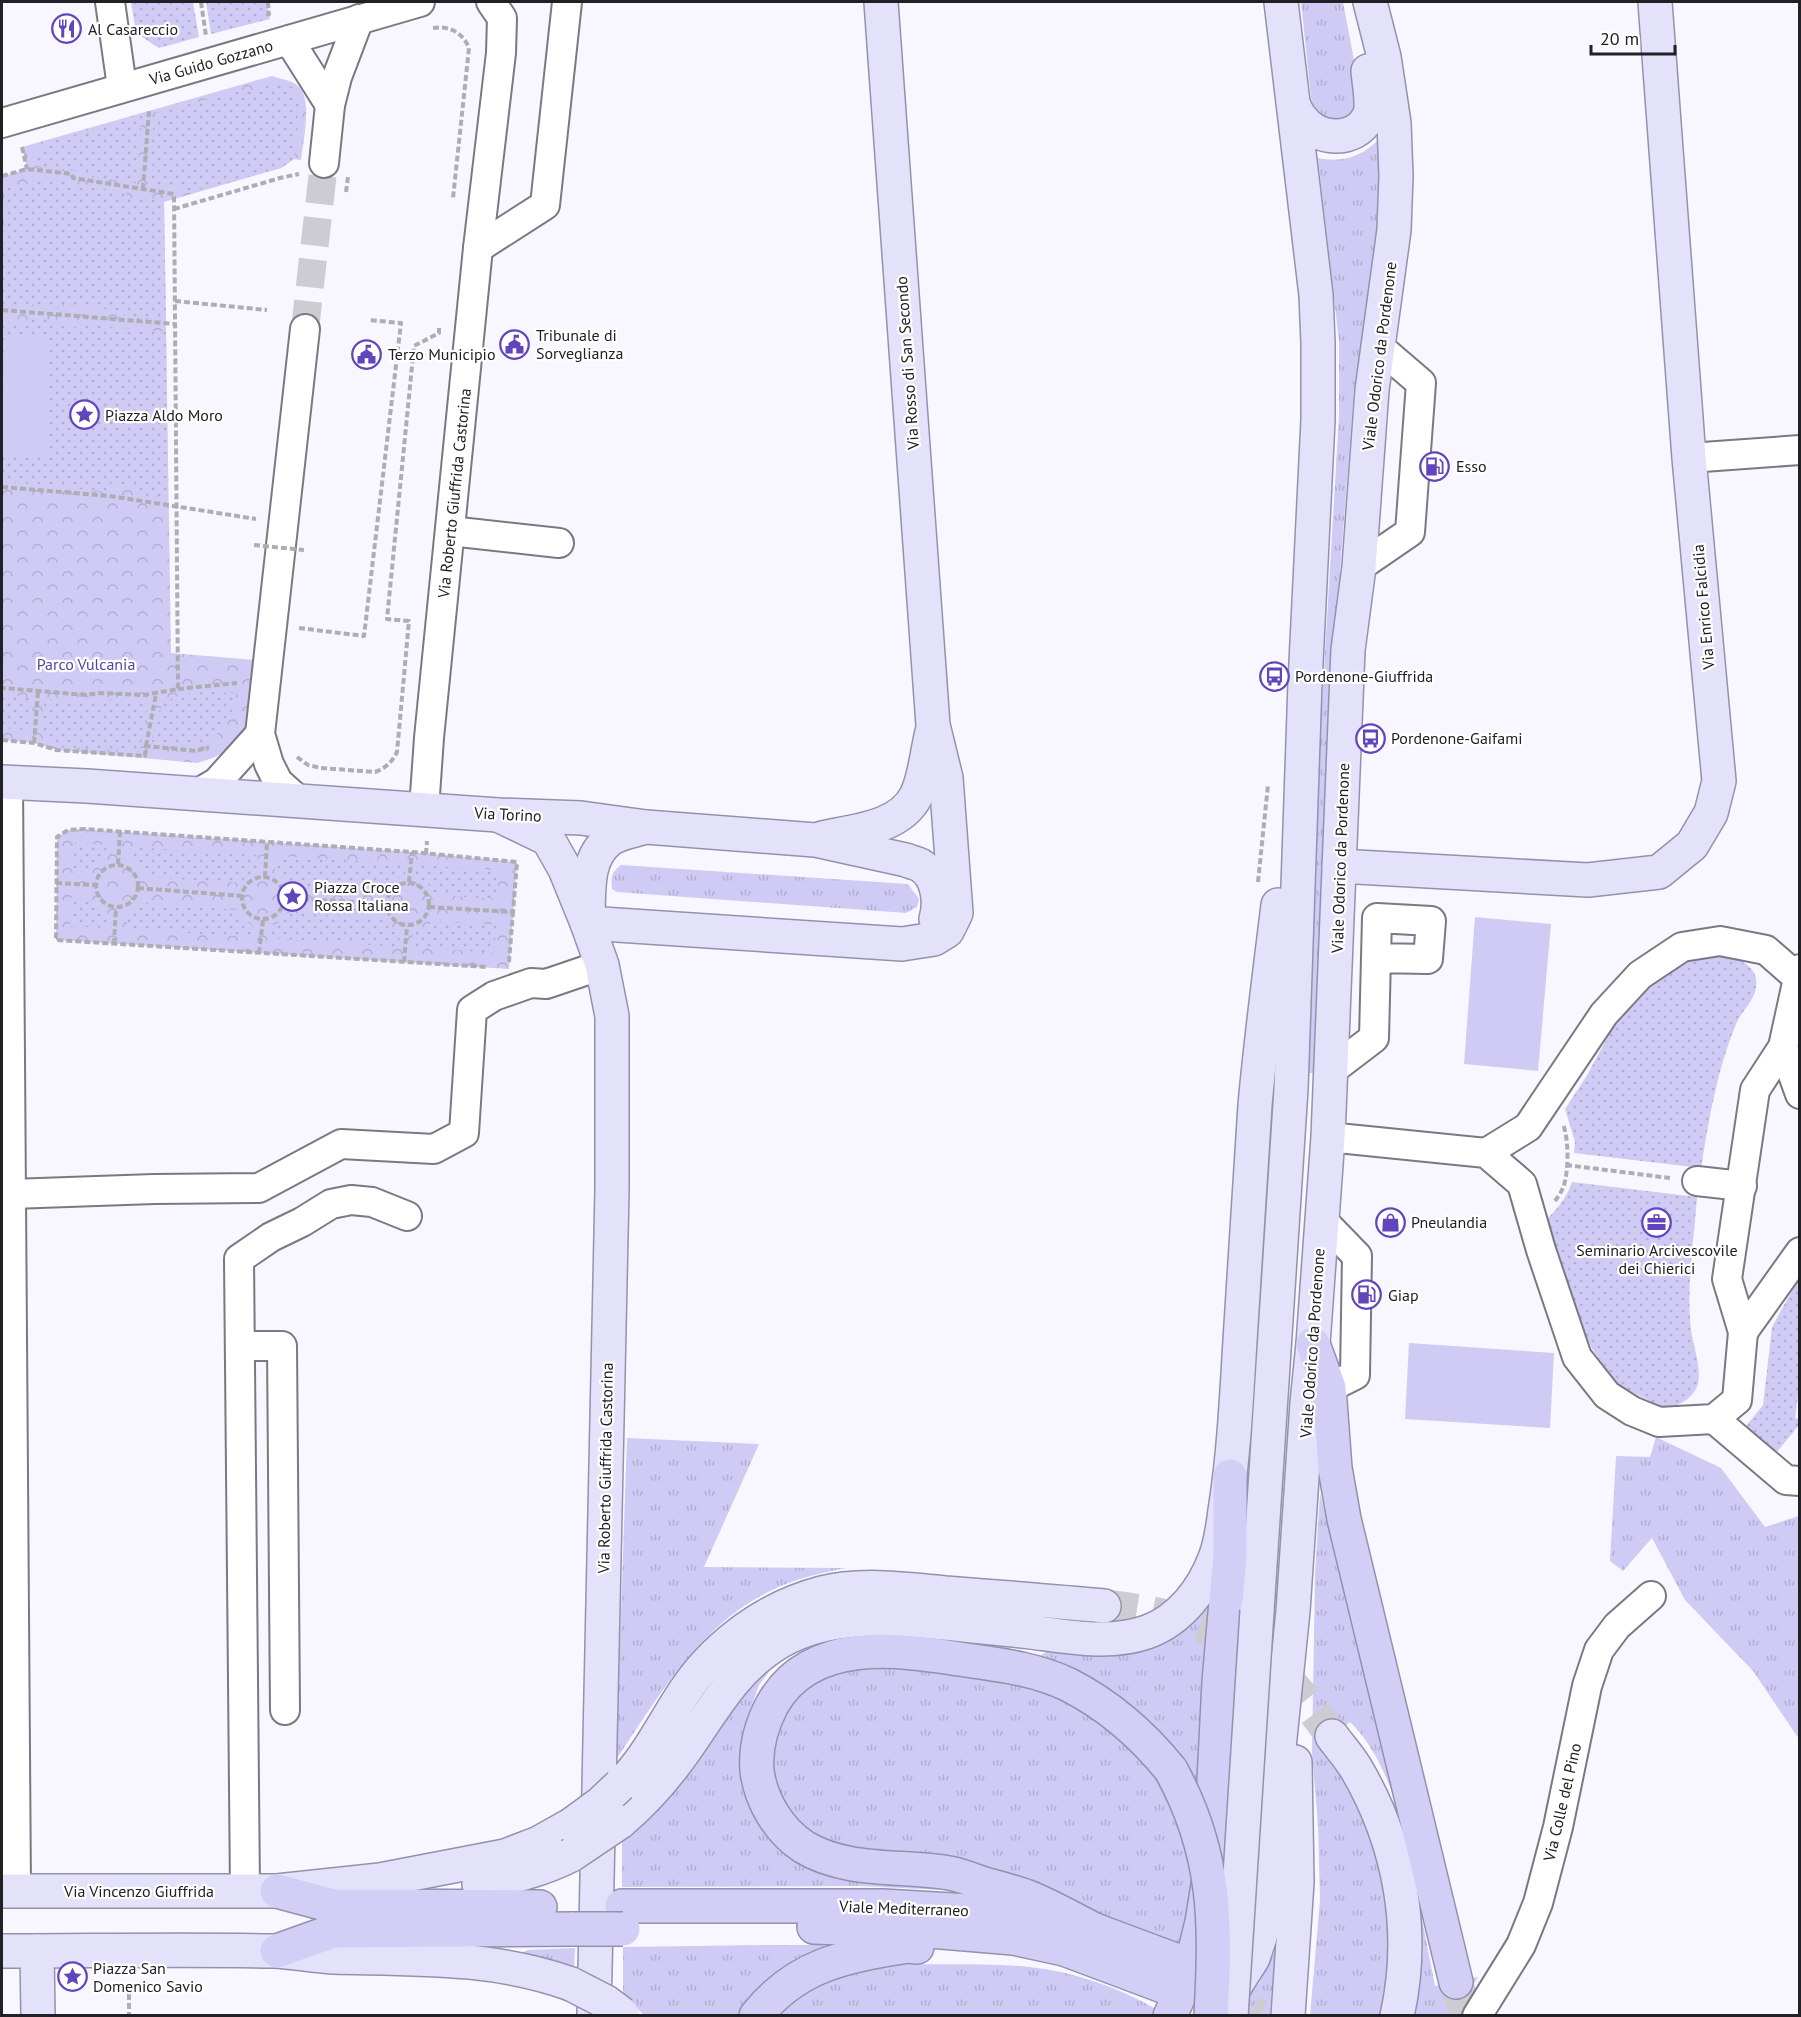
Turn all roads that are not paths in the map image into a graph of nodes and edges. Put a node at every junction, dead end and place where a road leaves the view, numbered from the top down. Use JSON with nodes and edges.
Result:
{"nodes":[{"id":1,"x":110,"y":2,"type":"edge"},
{"id":2,"x":420,"y":2,"type":"edge"},
{"id":3,"x":491,"y":2,"type":"edge"},
{"id":4,"x":567,"y":2,"type":"edge"},
{"id":5,"x":881,"y":2,"type":"edge"},
{"id":6,"x":1281,"y":2,"type":"edge"},
{"id":7,"x":1359,"y":2,"type":"edge"},
{"id":8,"x":1370,"y":2,"type":"edge"},
{"id":9,"x":1654,"y":2,"type":"edge"},
{"id":10,"x":359,"y":19,"type":"junction"},
{"id":11,"x":289,"y":40,"type":"junction"},
{"id":12,"x":122,"y":87,"type":"junction"},
{"id":13,"x":330,"y":105,"type":"junction"},
{"id":14,"x":1294,"y":106,"type":"junction"},
{"id":15,"x":2,"y":123,"type":"edge"},
{"id":16,"x":312,"y":165,"type":"tunnel mouth"},
{"id":17,"x":478,"y":248,"type":"junction"},
{"id":18,"x":305,"y":329,"type":"tunnel mouth"},
{"id":19,"x":1379,"y":347,"type":"junction"},
{"id":20,"x":1800,"y":450,"type":"edge"},
{"id":21,"x":1689,"y":458,"type":"junction"},
{"id":22,"x":450,"y":531,"type":"junction"},
{"id":23,"x":559,"y":543,"type":"dead end"},
{"id":24,"x":1359,"y":567,"type":"junction"},
{"id":25,"x":1305,"y":682,"type":"junction"},
{"id":26,"x":933,"y":725,"type":"junction"},
{"id":27,"x":260,"y":734,"type":"junction"},
{"id":28,"x":5,"y":783,"type":"edge"},
{"id":29,"x":197,"y":794,"type":"junction"},
{"id":30,"x":298,"y":800,"type":"junction"},
{"id":31,"x":424,"y":809,"type":"junction"},
{"id":32,"x":498,"y":815,"type":"junction"},
{"id":33,"x":646,"y":827,"type":"junction"},
{"id":34,"x":815,"y":840,"type":"junction"},
{"id":35,"x":1339,"y":866,"type":"junction"},
{"id":36,"x":587,"y":923,"type":"junction"},
{"id":37,"x":916,"y":943,"type":"junction"},
{"id":38,"x":1376,"y":958,"type":"dead end"},
{"id":39,"x":602,"y":965,"type":"junction"},
{"id":40,"x":1798,"y":973,"type":"edge"},
{"id":41,"x":1783,"y":1047,"type":"junction"},
{"id":42,"x":6,"y":1067,"type":"edge"},
{"id":43,"x":1332,"y":1070,"type":"junction"},
{"id":44,"x":1800,"y":1094,"type":"edge"},
{"id":45,"x":1328,"y":1137,"type":"junction"},
{"id":46,"x":1486,"y":1153,"type":"junction"},
{"id":47,"x":1697,"y":1181,"type":"road end"},
{"id":48,"x":1742,"y":1186,"type":"junction"},
{"id":49,"x":11,"y":1194,"type":"junction"},
{"id":50,"x":407,"y":1216,"type":"dead end"},
{"id":51,"x":1321,"y":1219,"type":"junction"},
{"id":52,"x":254,"y":1249,"type":"junction"},
{"id":53,"x":1800,"y":1252,"type":"edge"},
{"id":54,"x":7,"y":1324,"type":"edge"},
{"id":55,"x":1743,"y":1332,"type":"junction"},
{"id":56,"x":1313,"y":1344,"type":"junction"},
{"id":57,"x":255,"y":1346,"type":"junction"},
{"id":58,"x":1329,"y":1388,"type":"junction"},
{"id":59,"x":1714,"y":1419,"type":"junction"},
{"id":60,"x":1230,"y":1476,"type":"junction"},
{"id":61,"x":1800,"y":1481,"type":"edge"},
{"id":62,"x":8,"y":1566,"type":"edge"},
{"id":63,"x":1651,"y":1596,"type":"dead end"},
{"id":64,"x":1104,"y":1606,"type":"tunnel mouth"},
{"id":65,"x":1293,"y":1611,"type":"junction"},
{"id":66,"x":285,"y":1710,"type":"dead end"},
{"id":67,"x":1332,"y":1736,"type":"tunnel mouth"},
{"id":68,"x":571,"y":1840,"type":"junction"},
{"id":69,"x":9,"y":1891,"type":"edge"},
{"id":70,"x":261,"y":1891,"type":"junction"},
{"id":71,"x":574,"y":1918,"type":"junction"},
{"id":72,"x":1093,"y":1945,"type":"junction"},
{"id":73,"x":2,"y":1951,"type":"edge"},
{"id":74,"x":37,"y":1951,"type":"junction"},
{"id":75,"x":277,"y":1951,"type":"junction"},
{"id":76,"x":1456,"y":1982,"type":"tunnel mouth"},
{"id":77,"x":1172,"y":1988,"type":"edge"},
{"id":78,"x":613,"y":2015,"type":"edge"},
{"id":79,"x":38,"y":2016,"type":"edge"},
{"id":80,"x":756,"y":2016,"type":"edge"},
{"id":81,"x":1213,"y":2016,"type":"edge"},
{"id":82,"x":1231,"y":2016,"type":"edge"},
{"id":83,"x":1288,"y":2016,"type":"edge"},
{"id":84,"x":1397,"y":2016,"type":"edge"},
{"id":85,"x":1478,"y":2016,"type":"edge"}],
"edges":[{"from":1,"to":12,"type":"street"},
{"from":2,"to":10,"type":"street","name":"Via Guido Gozzano"},
{"from":3,"to":17,"type":"street","name":"Via Roberto Giuffrida Castorina"},
{"from":4,"to":17,"type":"street"},
{"from":5,"to":26,"type":"main road","name":"Via Rosso di San Secondo"},
{"from":6,"to":14,"type":"main road"},
{"from":7,"to":14,"type":"main road"},
{"from":8,"to":19,"type":"main road","name":"Viale Odorico da Pordenone"},
{"from":9,"to":21,"type":"main road","name":"Via Enrico Falcidia"},
{"from":10,"to":11,"type":"street","name":"Via Guido Gozzano"},
{"from":10,"to":13,"type":"street"},
{"from":11,"to":12,"type":"street","name":"Via Guido Gozzano"},
{"from":11,"to":13,"type":"street"},
{"from":12,"to":15,"type":"street","name":"Via Guido Gozzano"},
{"from":13,"to":16,"type":"street"},
{"from":14,"to":25,"type":"main road"},
{"from":17,"to":22,"type":"street","name":"Via Roberto Giuffrida Castorina"},
{"from":18,"to":27,"type":"street"},
{"from":19,"to":24,"type":"main road","name":"Viale Odorico da Pordenone"},
{"from":19,"to":24,"type":"street"},
{"from":20,"to":21,"type":"street"},
{"from":21,"to":35,"type":"main road","name":"Via Enrico Falcidia"},
{"from":22,"to":23,"type":"street"},
{"from":22,"to":31,"type":"street","name":"Via Roberto Giuffrida Castorina"},
{"from":24,"to":35,"type":"main road","name":"Viale Odorico da Pordenone"},
{"from":25,"to":60,"type":"main road"},
{"from":25,"to":82,"type":"main road","bridge":true},
{"from":26,"to":34,"type":"main road"},
{"from":26,"to":37,"type":"main road"},
{"from":27,"to":29,"type":"street"},
{"from":27,"to":30,"type":"street"},
{"from":28,"to":29,"type":"main road","name":"Via Torino"},
{"from":28,"to":42,"type":"street"},
{"from":29,"to":30,"type":"main road","name":"Via Torino"},
{"from":30,"to":31,"type":"main road","name":"Via Torino"},
{"from":31,"to":32,"type":"main road","name":"Via Torino"},
{"from":32,"to":33,"type":"main road","name":"Via Torino"},
{"from":32,"to":36,"type":"main road","name":"Via Roberto Giuffrida Castorina"},
{"from":33,"to":34,"type":"main road","name":"Via Torino"},
{"from":33,"to":36,"type":"main road"},
{"from":34,"to":37,"type":"main road","name":"Via Torino"},
{"from":35,"to":43,"type":"main road","name":"Viale Odorico da Pordenone"},
{"from":36,"to":37,"type":"main road"},
{"from":36,"to":39,"type":"main road","name":"Via Roberto Giuffrida Castorina"},
{"from":38,"to":43,"type":"street"},
{"from":39,"to":49,"type":"street"},
{"from":39,"to":78,"type":"main road","name":"Via Roberto Giuffrida Castorina"},
{"from":40,"to":41,"type":"street"},
{"from":40,"to":46,"type":"street"},
{"from":41,"to":44,"type":"street"},
{"from":41,"to":48,"type":"street"},
{"from":42,"to":49,"type":"street"},
{"from":43,"to":45,"type":"main road","name":"Viale Odorico da Pordenone"},
{"from":45,"to":46,"type":"street"},
{"from":45,"to":51,"type":"main road","name":"Viale Odorico da Pordenone"},
{"from":46,"to":59,"type":"street"},
{"from":47,"to":48,"type":"street"},
{"from":48,"to":55,"type":"street"},
{"from":49,"to":54,"type":"street"},
{"from":50,"to":52,"type":"street"},
{"from":51,"to":56,"type":"main road","name":"Viale Odorico da Pordenone"},
{"from":51,"to":58,"type":"street"},
{"from":52,"to":57,"type":"street"},
{"from":52,"to":70,"type":"street"},
{"from":53,"to":55,"type":"street"},
{"from":54,"to":62,"type":"street"},
{"from":55,"to":59,"type":"street"},
{"from":56,"to":58,"type":"highway"},
{"from":56,"to":65,"type":"main road","name":"Viale Odorico da Pordenone"},
{"from":57,"to":66,"type":"street"},
{"from":57,"to":70,"type":"street"},
{"from":58,"to":76,"type":"highway"},
{"from":59,"to":61,"type":"street"},
{"from":60,"to":68,"type":"main road","bridge":true},
{"from":60,"to":77,"type":"highway"},
{"from":62,"to":69,"type":"street"},
{"from":63,"to":85,"type":"street","name":"Via Colle del Pino"},
{"from":64,"to":68,"type":"main road","bridge":true},
{"from":65,"to":81,"type":"main road"},
{"from":65,"to":83,"type":"main road"},
{"from":67,"to":84,"type":"main road"},
{"from":68,"to":70,"type":"main road","name":"Via Vincenzo Giuffrida"},
{"from":69,"to":70,"type":"main road","name":"Via Vincenzo Giuffrida"},
{"from":70,"to":71,"type":"highway"},
{"from":71,"to":72,"type":"highway","name":"Viale Mediterraneo"},
{"from":71,"to":75,"type":"highway"},
{"from":72,"to":77,"type":"highway","name":"Viale Mediterraneo"},
{"from":72,"to":80,"type":"highway"},
{"from":72,"to":81,"type":"highway","bridge":true},
{"from":73,"to":74,"type":"main road"},
{"from":74,"to":75,"type":"main road"},
{"from":74,"to":79,"type":"main road"},
{"from":75,"to":78,"type":"main road","bridge":true}]}
